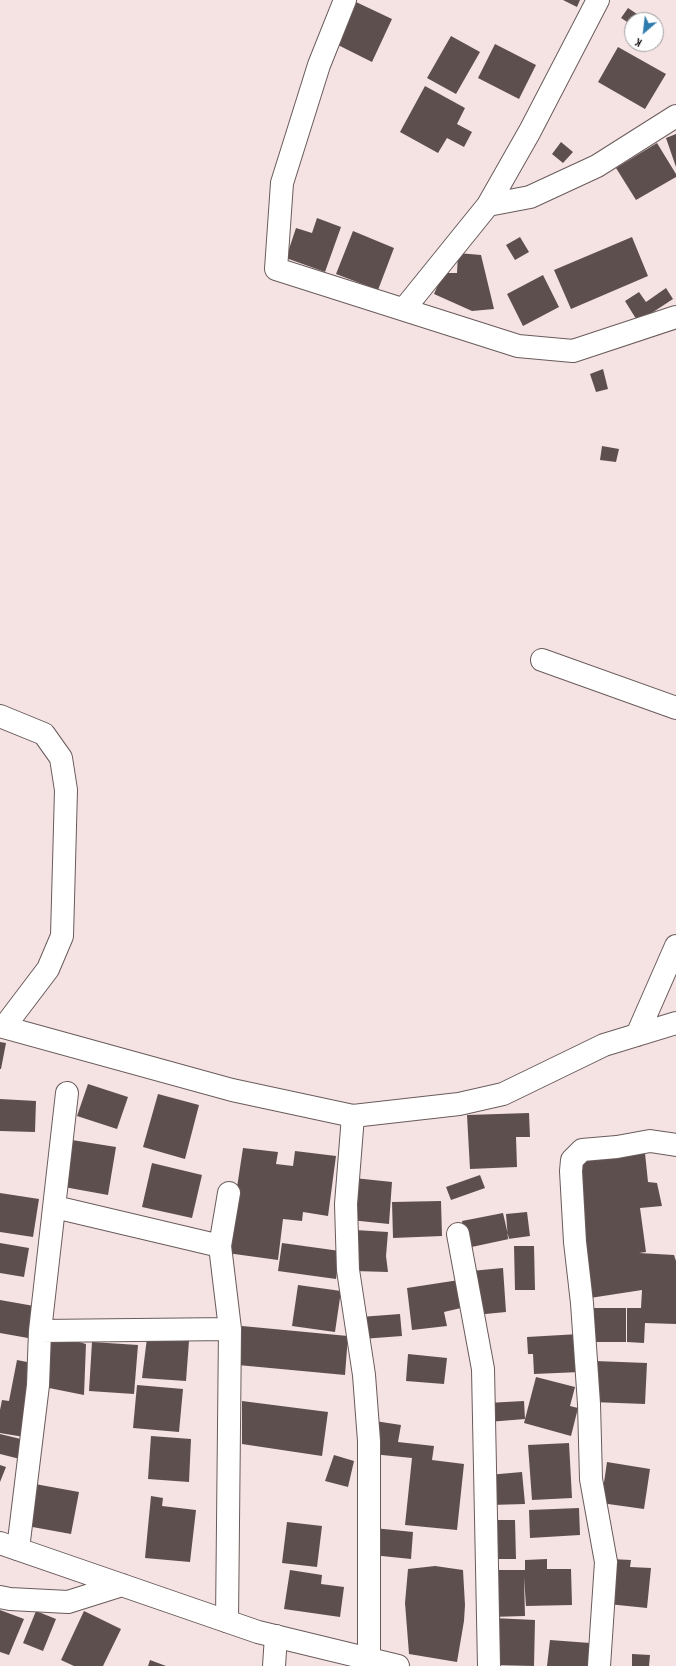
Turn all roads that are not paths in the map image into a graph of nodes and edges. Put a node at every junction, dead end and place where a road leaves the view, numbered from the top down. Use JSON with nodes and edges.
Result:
{"nodes":[{"id":1,"x":345,"y":0,"type":"edge"},
{"id":2,"x":598,"y":0,"type":"edge"},
{"id":3,"x":676,"y":116,"type":"edge"},
{"id":4,"x":488,"y":205,"type":"junction"},
{"id":5,"x":404,"y":309,"type":"junction"},
{"id":6,"x":676,"y":317,"type":"edge"},
{"id":7,"x":542,"y":660,"type":"dead end"},
{"id":8,"x":676,"y":708,"type":"edge"},
{"id":9,"x":0,"y":716,"type":"edge"},
{"id":10,"x":676,"y":946,"type":"edge"},
{"id":11,"x":676,"y":1023,"type":"edge"},
{"id":12,"x":2,"y":1027,"type":"edge"},
{"id":13,"x":637,"y":1035,"type":"junction"},
{"id":14,"x":68,"y":1093,"type":"dead end"},
{"id":15,"x":353,"y":1116,"type":"junction"},
{"id":16,"x":676,"y":1145,"type":"edge"},
{"id":17,"x":229,"y":1193,"type":"dead end"},
{"id":18,"x":55,"y":1207,"type":"junction"},
{"id":19,"x":458,"y":1234,"type":"dead end"},
{"id":20,"x":220,"y":1246,"type":"junction"},
{"id":21,"x":230,"y":1329,"type":"junction"},
{"id":22,"x":40,"y":1330,"type":"junction"},
{"id":23,"x":9,"y":1546,"type":"edge"},
{"id":24,"x":122,"y":1585,"type":"junction"},
{"id":25,"x":0,"y":1597,"type":"edge"},
{"id":26,"x":227,"y":1621,"type":"junction"},
{"id":27,"x":276,"y":1636,"type":"junction"},
{"id":28,"x":369,"y":1659,"type":"junction"},
{"id":29,"x":274,"y":1666,"type":"edge"},
{"id":30,"x":398,"y":1666,"type":"edge"},
{"id":31,"x":489,"y":1666,"type":"edge"},
{"id":32,"x":599,"y":1666,"type":"edge"}],
"edges":[{"from":1,"to":5,"type":"street"},
{"from":2,"to":4,"type":"street"},
{"from":3,"to":4,"type":"street"},
{"from":4,"to":5,"type":"street"},
{"from":5,"to":6,"type":"street"},
{"from":7,"to":8,"type":"street"},
{"from":9,"to":12,"type":"street"},
{"from":10,"to":13,"type":"street"},
{"from":11,"to":13,"type":"street"},
{"from":12,"to":15,"type":"street"},
{"from":13,"to":15,"type":"street"},
{"from":14,"to":18,"type":"street"},
{"from":15,"to":28,"type":"street"},
{"from":16,"to":32,"type":"street"},
{"from":17,"to":20,"type":"street"},
{"from":18,"to":20,"type":"street"},
{"from":18,"to":22,"type":"street"},
{"from":19,"to":31,"type":"street"},
{"from":20,"to":21,"type":"street"},
{"from":21,"to":22,"type":"street"},
{"from":21,"to":26,"type":"street"},
{"from":22,"to":23,"type":"street"},
{"from":23,"to":24,"type":"street"},
{"from":24,"to":25,"type":"street"},
{"from":24,"to":26,"type":"street"},
{"from":26,"to":27,"type":"street"},
{"from":27,"to":28,"type":"street"},
{"from":27,"to":29,"type":"street"},
{"from":28,"to":30,"type":"street"}]}
